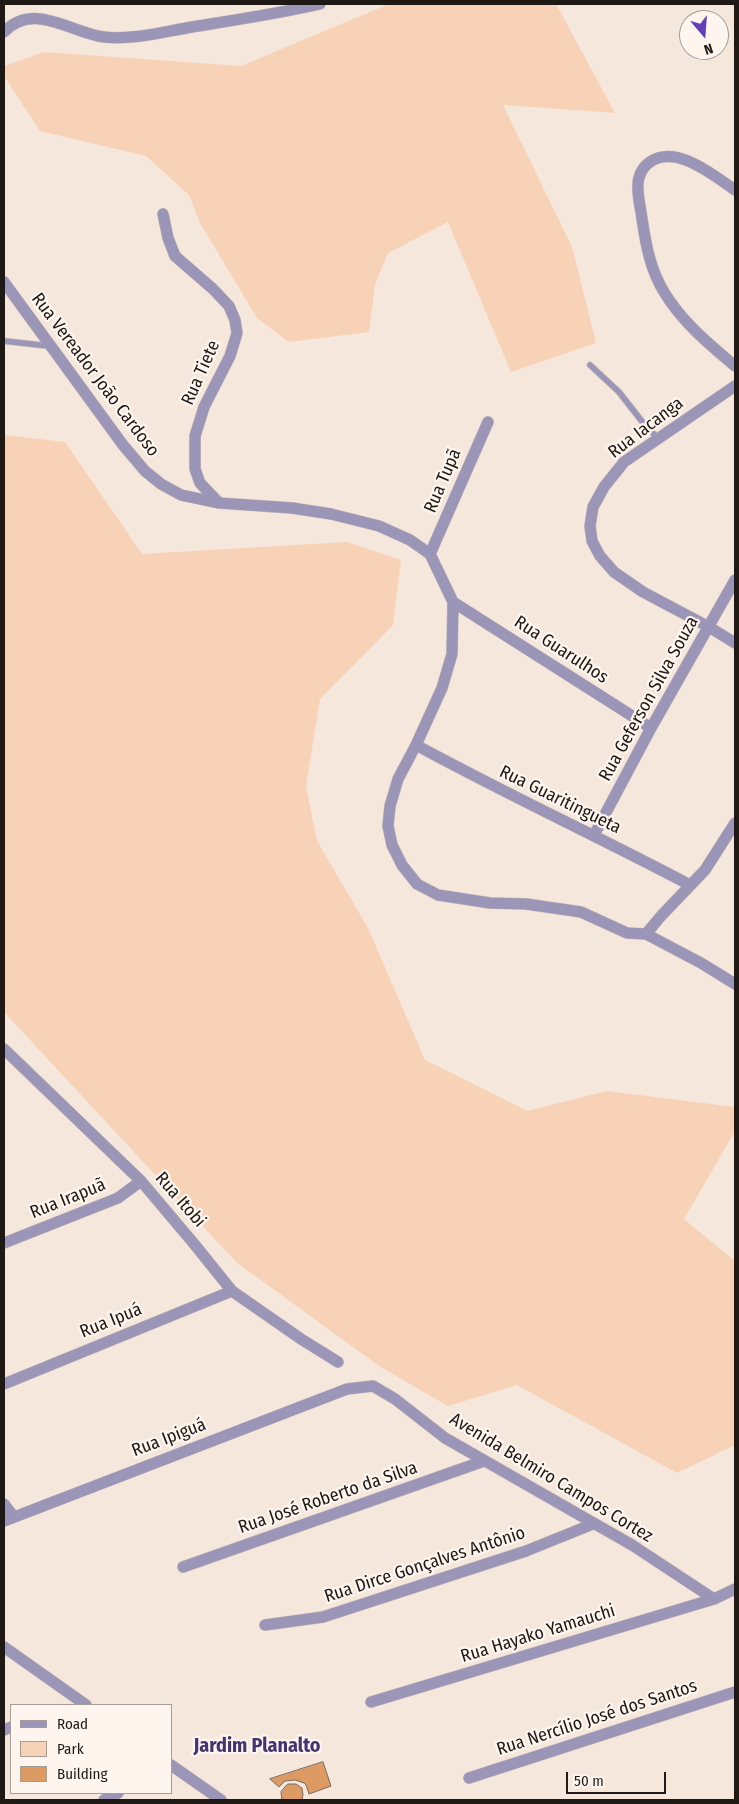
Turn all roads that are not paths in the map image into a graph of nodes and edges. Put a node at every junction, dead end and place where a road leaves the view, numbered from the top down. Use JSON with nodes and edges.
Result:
{"nodes":[{"id":1,"x":320,"y":4,"type":"edge"},
{"id":2,"x":4,"y":32,"type":"edge"},
{"id":3,"x":735,"y":190,"type":"edge"},
{"id":4,"x":164,"y":214,"type":"dead end"},
{"id":5,"x":4,"y":282,"type":"edge"},
{"id":6,"x":4,"y":341,"type":"edge"},
{"id":7,"x":51,"y":346,"type":"junction"},
{"id":8,"x":590,"y":365,"type":"dead end"},
{"id":9,"x":735,"y":366,"type":"edge"},
{"id":10,"x":735,"y":386,"type":"edge"},
{"id":11,"x":488,"y":422,"type":"dead end"},
{"id":12,"x":658,"y":438,"type":"junction"},
{"id":13,"x":219,"y":504,"type":"junction"},
{"id":14,"x":430,"y":554,"type":"junction"},
{"id":15,"x":735,"y":580,"type":"edge"},
{"id":16,"x":453,"y":602,"type":"junction"},
{"id":17,"x":709,"y":627,"type":"junction"},
{"id":18,"x":735,"y":643,"type":"edge"},
{"id":19,"x":651,"y":728,"type":"junction"},
{"id":20,"x":416,"y":745,"type":"junction"},
{"id":21,"x":735,"y":823,"type":"edge"},
{"id":22,"x":594,"y":835,"type":"junction"},
{"id":23,"x":690,"y":885,"type":"junction"},
{"id":24,"x":646,"y":934,"type":"junction"},
{"id":25,"x":735,"y":984,"type":"edge"},
{"id":26,"x":4,"y":1049,"type":"edge"},
{"id":27,"x":141,"y":1181,"type":"junction"},
{"id":28,"x":4,"y":1243,"type":"edge"},
{"id":29,"x":232,"y":1291,"type":"junction"},
{"id":30,"x":338,"y":1362,"type":"dead end"},
{"id":31,"x":4,"y":1384,"type":"edge"},
{"id":32,"x":347,"y":1388,"type":"joint"},
{"id":33,"x":484,"y":1461,"type":"junction"},
{"id":34,"x":4,"y":1504,"type":"edge"},
{"id":35,"x":9,"y":1519,"type":"edge"},
{"id":36,"x":593,"y":1524,"type":"junction"},
{"id":37,"x":183,"y":1567,"type":"dead end"},
{"id":38,"x":735,"y":1589,"type":"edge"},
{"id":39,"x":714,"y":1599,"type":"junction"},
{"id":40,"x":265,"y":1625,"type":"dead end"},
{"id":41,"x":4,"y":1647,"type":"edge"},
{"id":42,"x":735,"y":1692,"type":"edge"},
{"id":43,"x":371,"y":1702,"type":"dead end"},
{"id":44,"x":85,"y":1704,"type":"edge"},
{"id":45,"x":172,"y":1767,"type":"edge"},
{"id":46,"x":469,"y":1778,"type":"dead end"},
{"id":47,"x":116,"y":1794,"type":"edge"},
{"id":48,"x":104,"y":1800,"type":"edge"},
{"id":49,"x":222,"y":1800,"type":"edge"}],
"edges":[{"from":1,"to":2,"type":"street"},
{"from":3,"to":9,"type":"street"},
{"from":4,"to":13,"type":"street","name":"Rua Tiete"},
{"from":5,"to":7,"type":"street","name":"Rua Vereador João Cardoso"},
{"from":6,"to":7,"type":"lane"},
{"from":7,"to":13,"type":"street","name":"Rua Vereador João Cardoso"},
{"from":8,"to":12,"type":"lane"},
{"from":10,"to":12,"type":"street","name":"Rua Iacanga"},
{"from":11,"to":14,"type":"street","name":"Rua Tupã"},
{"from":12,"to":17,"type":"street","name":"Rua Iacanga"},
{"from":13,"to":14,"type":"street","name":"Rua Vereador João Cardoso"},
{"from":14,"to":16,"type":"street"},
{"from":15,"to":17,"type":"street","name":"Rua Geferson Silva Souza"},
{"from":16,"to":19,"type":"street","name":"Rua Guarulhos"},
{"from":16,"to":20,"type":"street"},
{"from":17,"to":18,"type":"street","name":"Rua Iacanga"},
{"from":17,"to":19,"type":"street","name":"Rua Geferson Silva Souza"},
{"from":19,"to":22,"type":"street","name":"Rua Geferson Silva Souza"},
{"from":20,"to":22,"type":"street","name":"Rua Guaritingueta"},
{"from":20,"to":24,"type":"street"},
{"from":21,"to":23,"type":"street"},
{"from":22,"to":23,"type":"street","name":"Rua Guaritingueta"},
{"from":23,"to":24,"type":"street"},
{"from":24,"to":25,"type":"street"},
{"from":26,"to":27,"type":"street","name":"Rua Itobi"},
{"from":27,"to":28,"type":"street","name":"Rua Irapuã"},
{"from":27,"to":29,"type":"street","name":"Rua Itobi"},
{"from":29,"to":30,"type":"street","name":"Rua Itobi"},
{"from":29,"to":31,"type":"street","name":"Rua Ipuá"},
{"from":32,"to":33,"type":"street","name":"Avenida Belmiro Campos Cortez"},
{"from":32,"to":35,"type":"street","name":"Rua Ipiguá"},
{"from":33,"to":36,"type":"street","name":"Avenida Belmiro Campos Cortez"},
{"from":33,"to":37,"type":"street","name":"Rua José Roberto da Silva"},
{"from":34,"to":35,"type":"street"},
{"from":36,"to":39,"type":"street","name":"Avenida Belmiro Campos Cortez"},
{"from":36,"to":40,"type":"street","name":"Rua Dirce Gonçalves Antônio"},
{"from":38,"to":39,"type":"street"},
{"from":39,"to":43,"type":"street","name":"Rua Hayako Yamauchi"},
{"from":41,"to":44,"type":"street"},
{"from":42,"to":46,"type":"street","name":"Rua Nercílio José dos Santos"},
{"from":45,"to":49,"type":"street"},
{"from":47,"to":48,"type":"street"}]}
